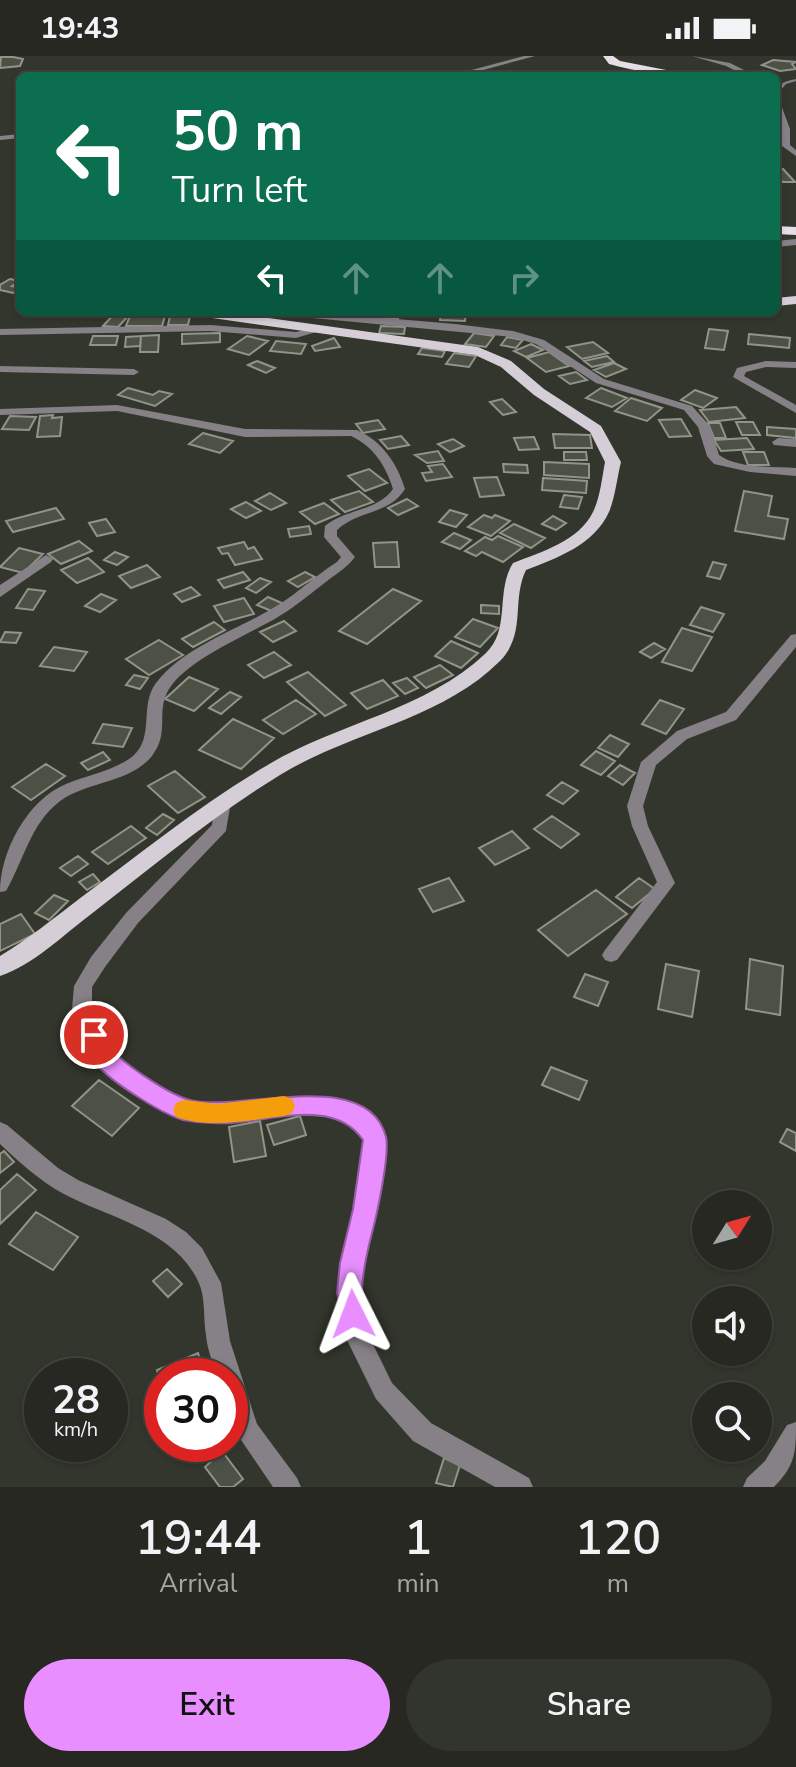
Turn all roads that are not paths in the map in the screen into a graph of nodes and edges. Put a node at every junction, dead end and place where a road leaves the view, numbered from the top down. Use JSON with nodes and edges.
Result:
{"nodes":[{"id":1,"x":532,"y":56,"type":"edge"},
{"id":2,"x":608,"y":56,"type":"edge"},
{"id":3,"x":695,"y":56,"type":"edge"},
{"id":4,"x":469,"y":72,"type":"edge"},
{"id":5,"x":668,"y":72,"type":"edge"},
{"id":6,"x":744,"y":72,"type":"edge"},
{"id":7,"x":780,"y":113,"type":"edge"},
{"id":8,"x":796,"y":154,"type":"edge"},
{"id":9,"x":225,"y":316,"type":"edge"},
{"id":10,"x":327,"y":316,"type":"edge"},
{"id":11,"x":318,"y":330,"type":"junction"},
{"id":12,"x":0,"y":332,"type":"edge"},
{"id":13,"x":796,"y":365,"type":"edge"},
{"id":14,"x":0,"y":369,"type":"edge"},
{"id":15,"x":134,"y":372,"type":"dead end"},
{"id":16,"x":796,"y":410,"type":"edge"},
{"id":17,"x":0,"y":412,"type":"edge"},
{"id":18,"x":778,"y":442,"type":"dead end"},
{"id":19,"x":796,"y":443,"type":"edge"},
{"id":20,"x":796,"y":472,"type":"edge"},
{"id":21,"x":46,"y":559,"type":"dead end"},
{"id":22,"x":0,"y":593,"type":"edge"},
{"id":23,"x":796,"y":638,"type":"edge"},
{"id":24,"x":223,"y":801,"type":"junction"},
{"id":25,"x":0,"y":886,"type":"edge"},
{"id":26,"x":611,"y":955,"type":"dead end"},
{"id":27,"x":0,"y":967,"type":"edge"},
{"id":28,"x":0,"y":1131,"type":"edge"},
{"id":29,"x":223,"y":1358,"type":"edge"},
{"id":30,"x":248,"y":1432,"type":"edge"},
{"id":31,"x":796,"y":1434,"type":"edge"},
{"id":32,"x":288,"y":1487,"type":"edge"},
{"id":33,"x":520,"y":1487,"type":"edge"},
{"id":34,"x":756,"y":1487,"type":"edge"}],
"edges":[{"from":1,"to":4,"type":"street"},
{"from":2,"to":5,"type":"highway"},
{"from":3,"to":6,"type":"street"},
{"from":7,"to":8,"type":"street"},
{"from":9,"to":11,"type":"main road"},
{"from":10,"to":20,"type":"street"},
{"from":11,"to":12,"type":"street"},
{"from":11,"to":24,"type":"main road"},
{"from":13,"to":16,"type":"street"},
{"from":14,"to":15,"type":"street"},
{"from":17,"to":25,"type":"street"},
{"from":18,"to":19,"type":"street"},
{"from":21,"to":22,"type":"street"},
{"from":23,"to":26,"type":"street"},
{"from":24,"to":27,"type":"main road"},
{"from":24,"to":33,"type":"street"},
{"from":28,"to":29,"type":"street"},
{"from":30,"to":32,"type":"street"},
{"from":31,"to":34,"type":"street"}]}
